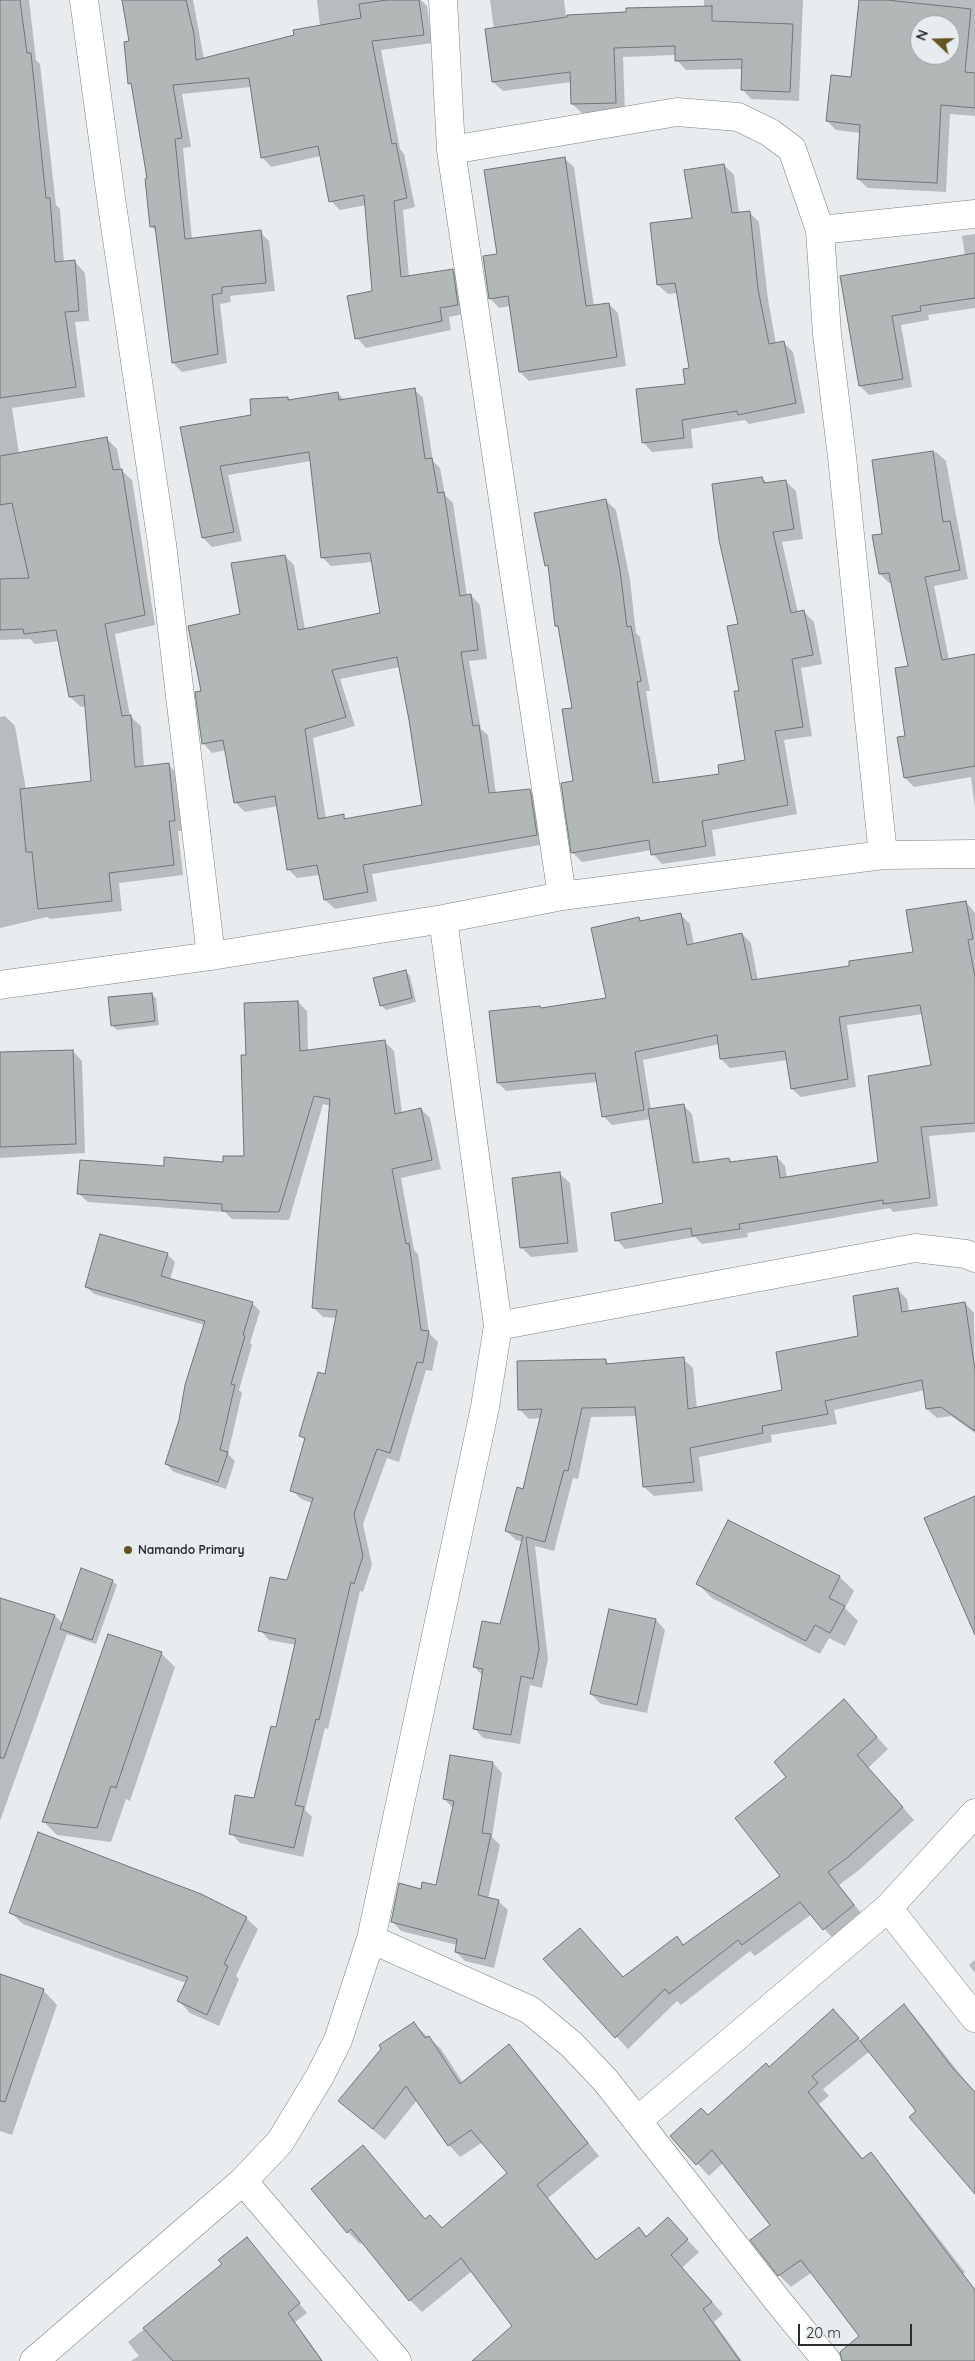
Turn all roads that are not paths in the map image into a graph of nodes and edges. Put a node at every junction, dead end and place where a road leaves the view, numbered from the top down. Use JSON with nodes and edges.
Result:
{"nodes":[{"id":1,"x":84,"y":0,"type":"edge"},
{"id":2,"x":443,"y":0,"type":"edge"},
{"id":3,"x":451,"y":150,"type":"junction"},
{"id":4,"x":975,"y":214,"type":"edge"},
{"id":5,"x":820,"y":230,"type":"junction"},
{"id":6,"x":975,"y":854,"type":"edge"},
{"id":7,"x":882,"y":855,"type":"junction"},
{"id":8,"x":562,"y":896,"type":"junction"},
{"id":9,"x":443,"y":919,"type":"junction"},
{"id":10,"x":210,"y":956,"type":"junction"},
{"id":11,"x":0,"y":985,"type":"edge"},
{"id":12,"x":975,"y":1258,"type":"edge"},
{"id":13,"x":498,"y":1326,"type":"junction"},
{"id":14,"x":975,"y":1813,"type":"edge"},
{"id":15,"x":888,"y":1908,"type":"junction"},
{"id":16,"x":371,"y":1939,"type":"junction"},
{"id":17,"x":975,"y":2018,"type":"edge"},
{"id":18,"x":637,"y":2121,"type":"junction"},
{"id":19,"x":243,"y":2180,"type":"junction"},
{"id":20,"x":34,"y":2361,"type":"edge"},
{"id":21,"x":397,"y":2361,"type":"edge"},
{"id":22,"x":827,"y":2361,"type":"edge"}],
"edges":[{"from":1,"to":10,"type":"street"},
{"from":2,"to":3,"type":"street"},
{"from":3,"to":5,"type":"street"},
{"from":3,"to":8,"type":"street"},
{"from":4,"to":5,"type":"street"},
{"from":5,"to":7,"type":"street"},
{"from":6,"to":7,"type":"street"},
{"from":7,"to":8,"type":"street"},
{"from":8,"to":9,"type":"street"},
{"from":9,"to":10,"type":"street"},
{"from":9,"to":13,"type":"street"},
{"from":10,"to":11,"type":"street"},
{"from":12,"to":13,"type":"street"},
{"from":13,"to":16,"type":"street"},
{"from":14,"to":15,"type":"street"},
{"from":15,"to":17,"type":"street"},
{"from":15,"to":18,"type":"street"},
{"from":16,"to":18,"type":"street"},
{"from":16,"to":19,"type":"street"},
{"from":18,"to":22,"type":"street"},
{"from":19,"to":20,"type":"street"},
{"from":19,"to":21,"type":"street"}]}
